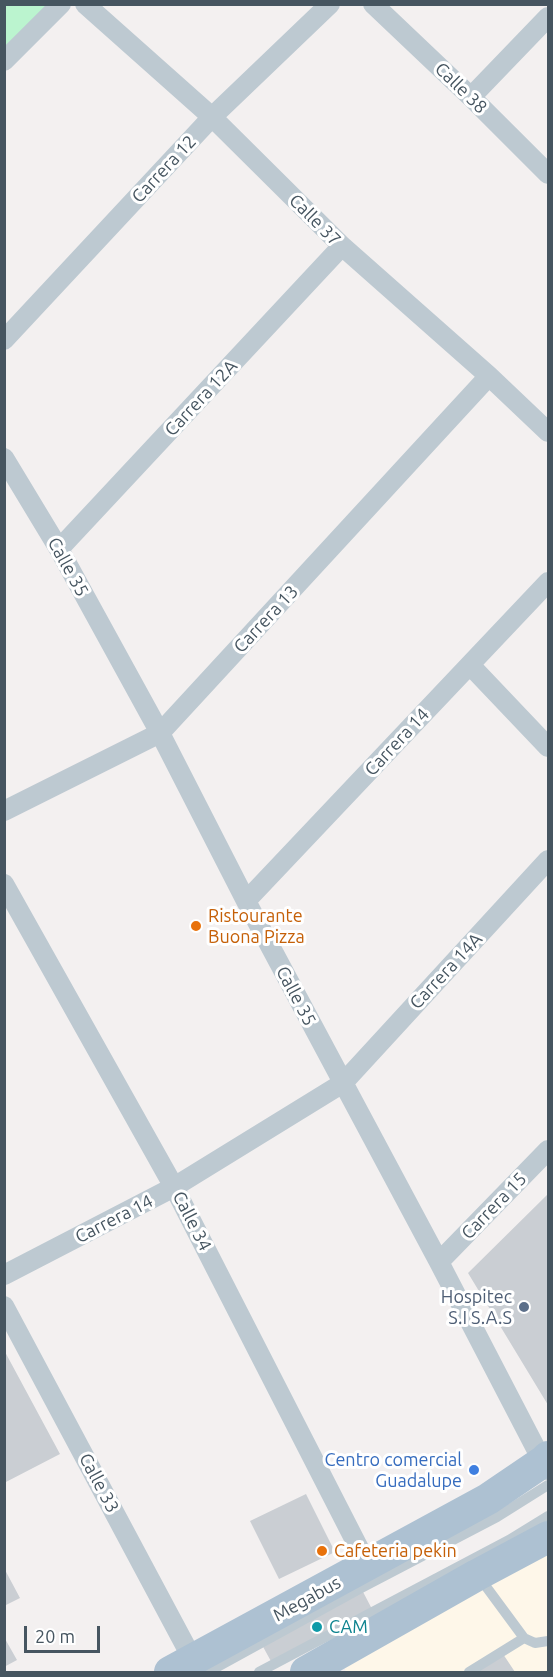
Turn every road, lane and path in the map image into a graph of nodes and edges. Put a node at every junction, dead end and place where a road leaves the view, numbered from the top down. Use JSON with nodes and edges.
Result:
{"nodes":[{"id":1,"x":60,"y":4,"type":"edge"},
{"id":2,"x":85,"y":4,"type":"edge"},
{"id":3,"x":330,"y":4,"type":"edge"},
{"id":4,"x":373,"y":4,"type":"edge"},
{"id":5,"x":549,"y":17,"type":"edge"},
{"id":6,"x":4,"y":61,"type":"edge"},
{"id":7,"x":471,"y":97,"type":"junction"},
{"id":8,"x":212,"y":117,"type":"junction"},
{"id":9,"x":549,"y":174,"type":"edge"},
{"id":10,"x":342,"y":246,"type":"junction"},
{"id":11,"x":4,"y":340,"type":"edge"},
{"id":12,"x":489,"y":376,"type":"junction"},
{"id":13,"x":549,"y":432,"type":"edge"},
{"id":14,"x":4,"y":458,"type":"edge"},
{"id":15,"x":59,"y":549,"type":"junction"},
{"id":16,"x":549,"y":582,"type":"edge"},
{"id":17,"x":470,"y":665,"type":"junction"},
{"id":18,"x":160,"y":733,"type":"junction"},
{"id":19,"x":549,"y":747,"type":"edge"},
{"id":20,"x":4,"y":811,"type":"edge"},
{"id":21,"x":549,"y":860,"type":"edge"},
{"id":22,"x":4,"y":884,"type":"edge"},
{"id":23,"x":246,"y":901,"type":"junction"},
{"id":24,"x":343,"y":1083,"type":"junction"},
{"id":25,"x":549,"y":1150,"type":"edge"},
{"id":26,"x":174,"y":1187,"type":"junction"},
{"id":27,"x":439,"y":1262,"type":"junction"},
{"id":28,"x":4,"y":1275,"type":"edge"},
{"id":29,"x":4,"y":1306,"type":"edge"},
{"id":30,"x":547,"y":1469,"type":"edge"},
{"id":31,"x":549,"y":1516,"type":"edge"},
{"id":32,"x":549,"y":1537,"type":"edge"},
{"id":33,"x":367,"y":1564,"type":"junction"},
{"id":34,"x":477,"y":1575,"type":"junction"},
{"id":35,"x":524,"y":1638,"type":"junction"},
{"id":36,"x":549,"y":1641,"type":"edge"},
{"id":37,"x":190,"y":1668,"type":"edge"},
{"id":38,"x":259,"y":1672,"type":"edge"},
{"id":39,"x":306,"y":1672,"type":"edge"},
{"id":40,"x":470,"y":1672,"type":"edge"}],
"edges":[{"from":1,"to":6,"type":"street"},
{"from":2,"to":8,"type":"street","name":"Calle 37"},
{"from":3,"to":8,"type":"street","name":"Carrera 12"},
{"from":4,"to":7,"type":"street","name":"Calle 38"},
{"from":5,"to":7,"type":"street"},
{"from":7,"to":9,"type":"street","name":"Calle 38"},
{"from":8,"to":10,"type":"street","name":"Calle 37"},
{"from":8,"to":11,"type":"street","name":"Carrera 12"},
{"from":10,"to":12,"type":"street","name":"Calle 37"},
{"from":10,"to":15,"type":"street","name":"Carrera 12A"},
{"from":12,"to":13,"type":"street","name":"Calle 37"},
{"from":12,"to":18,"type":"street","name":"Carrera 13"},
{"from":14,"to":15,"type":"street","name":"Calle 35"},
{"from":15,"to":18,"type":"street","name":"Calle 35"},
{"from":16,"to":17,"type":"street","name":"Carrera 14"},
{"from":17,"to":19,"type":"street"},
{"from":17,"to":23,"type":"street","name":"Carrera 14"},
{"from":18,"to":20,"type":"street","name":"Carrera 13"},
{"from":18,"to":23,"type":"street","name":"Calle 35"},
{"from":21,"to":24,"type":"street","name":"Carrera 14A"},
{"from":22,"to":26,"type":"street","name":"Calle 34"},
{"from":23,"to":24,"type":"street","name":"Calle 35"},
{"from":24,"to":26,"type":"street","name":"Carrera 14"},
{"from":24,"to":27,"type":"street","name":"Calle 35"},
{"from":25,"to":27,"type":"street","name":"Carrera 15"},
{"from":26,"to":28,"type":"street","name":"Carrera 14"},
{"from":26,"to":33,"type":"street","name":"Calle 34"},
{"from":27,"to":30,"type":"street","name":"Calle 35"},
{"from":29,"to":37,"type":"street","name":"Calle 33"},
{"from":30,"to":33,"type":"main road"},
{"from":30,"to":37,"type":"lane","name":"Megabus"},
{"from":31,"to":38,"type":"lane"},
{"from":32,"to":34,"type":"main road"},
{"from":33,"to":37,"type":"main road"},
{"from":34,"to":35,"type":"lane"},
{"from":34,"to":39,"type":"main road"},
{"from":35,"to":36,"type":"lane"},
{"from":35,"to":40,"type":"lane"}]}
